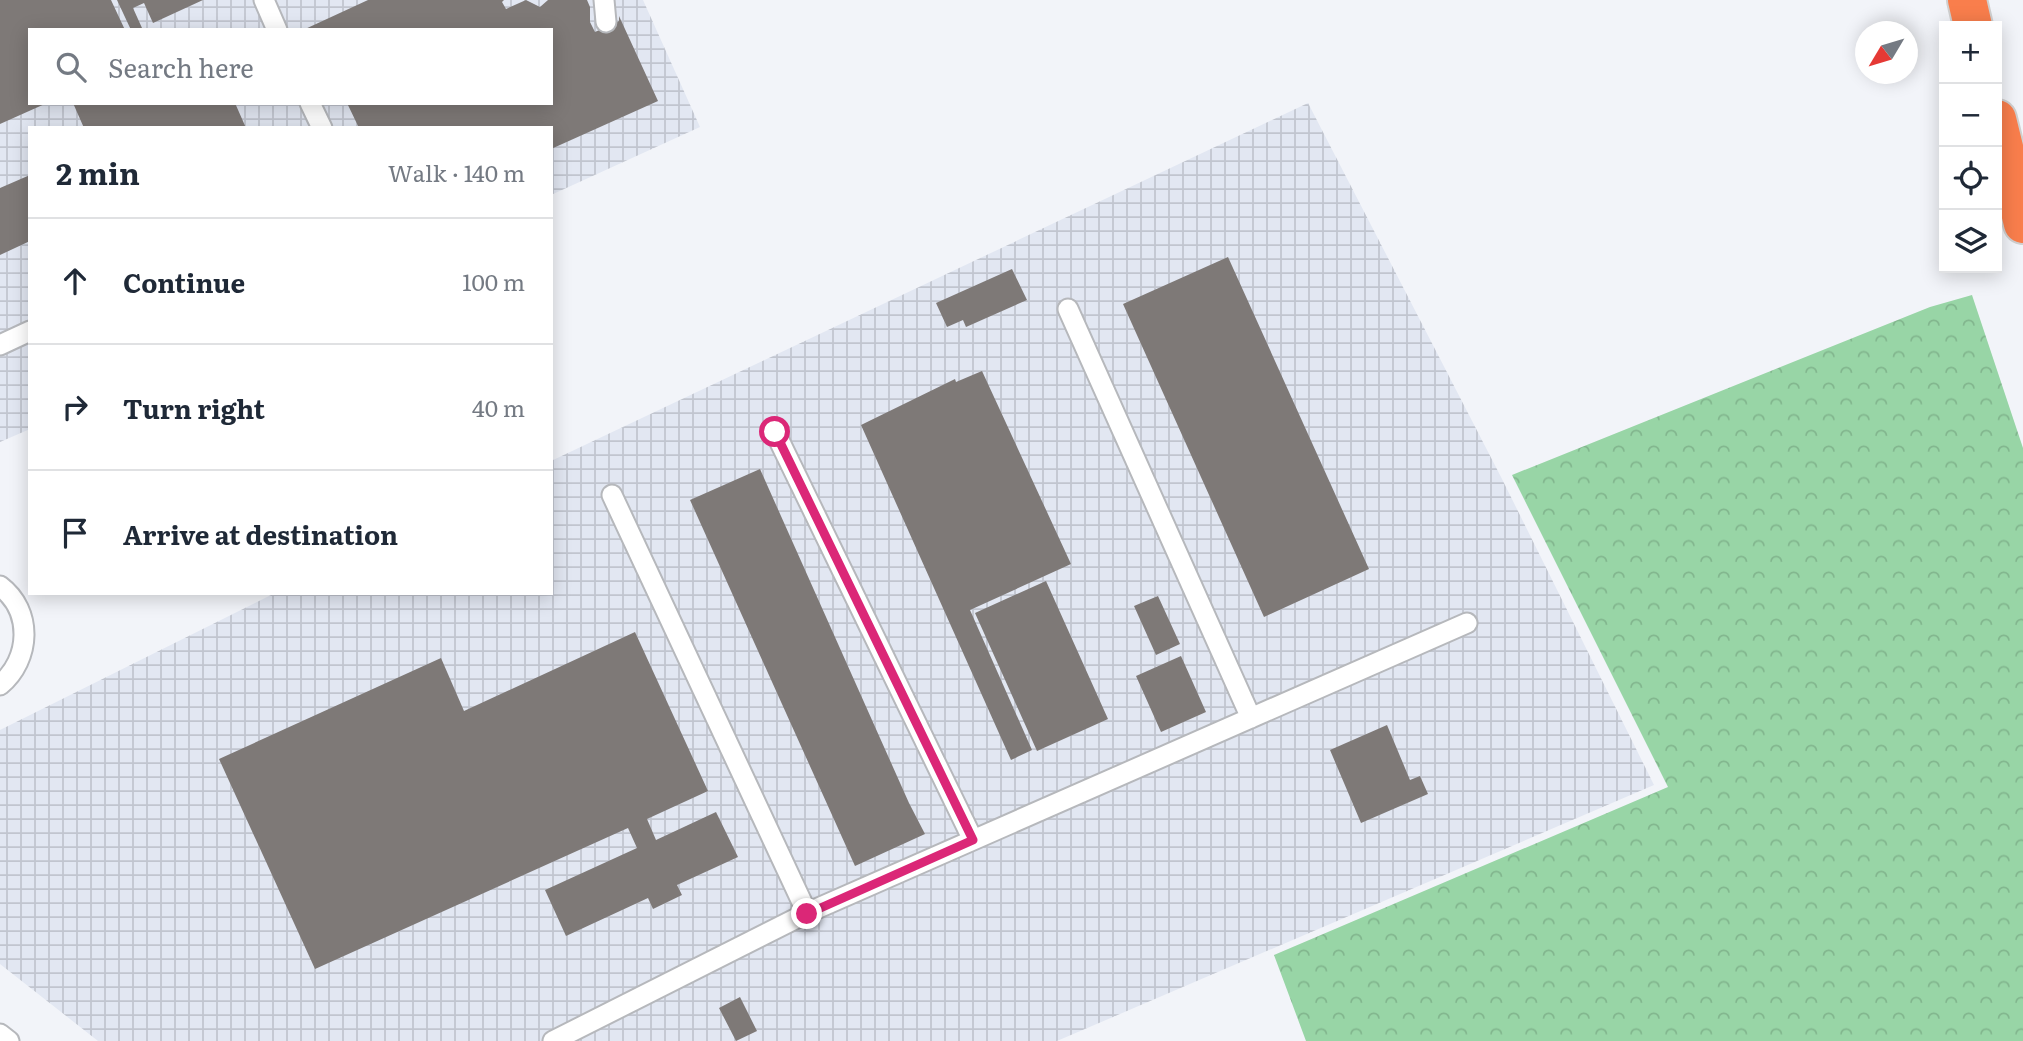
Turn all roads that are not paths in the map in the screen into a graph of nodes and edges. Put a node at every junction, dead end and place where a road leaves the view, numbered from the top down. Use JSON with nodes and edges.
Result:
{"nodes":[{"id":1,"x":264,"y":0,"type":"edge"},
{"id":2,"x":604,"y":0,"type":"edge"},
{"id":3,"x":1967,"y":0,"type":"edge"},
{"id":4,"x":1972,"y":21,"type":"edge"},
{"id":5,"x":606,"y":22,"type":"dead end"},
{"id":6,"x":276,"y":28,"type":"edge"},
{"id":7,"x":311,"y":105,"type":"edge"},
{"id":8,"x":321,"y":126,"type":"edge"},
{"id":9,"x":2002,"y":139,"type":"edge"},
{"id":10,"x":2023,"y":223,"type":"edge"},
{"id":11,"x":1068,"y":309,"type":"dead end"},
{"id":12,"x":28,"y":332,"type":"edge"},
{"id":13,"x":0,"y":345,"type":"edge"},
{"id":14,"x":775,"y":432,"type":"dead end"},
{"id":15,"x":612,"y":495,"type":"dead end"},
{"id":16,"x":0,"y":586,"type":"edge"},
{"id":17,"x":1467,"y":623,"type":"dead end"},
{"id":18,"x":0,"y":685,"type":"edge"},
{"id":19,"x":1251,"y":718,"type":"junction"},
{"id":20,"x":973,"y":840,"type":"junction"},
{"id":21,"x":807,"y":914,"type":"junction"},
{"id":22,"x":0,"y":1034,"type":"edge"},
{"id":23,"x":9,"y":1041,"type":"edge"},
{"id":24,"x":553,"y":1041,"type":"edge"}],
"edges":[{"from":1,"to":6,"type":"lane"},
{"from":2,"to":5,"type":"lane"},
{"from":3,"to":4,"type":"highway"},
{"from":7,"to":8,"type":"lane"},
{"from":9,"to":10,"type":"highway"},
{"from":11,"to":19,"type":"lane"},
{"from":12,"to":13,"type":"lane"},
{"from":14,"to":20,"type":"lane"},
{"from":15,"to":21,"type":"lane"},
{"from":16,"to":18,"type":"lane"},
{"from":17,"to":19,"type":"lane"},
{"from":19,"to":20,"type":"lane"},
{"from":20,"to":21,"type":"lane"},
{"from":21,"to":24,"type":"lane"},
{"from":22,"to":23,"type":"lane"}]}
